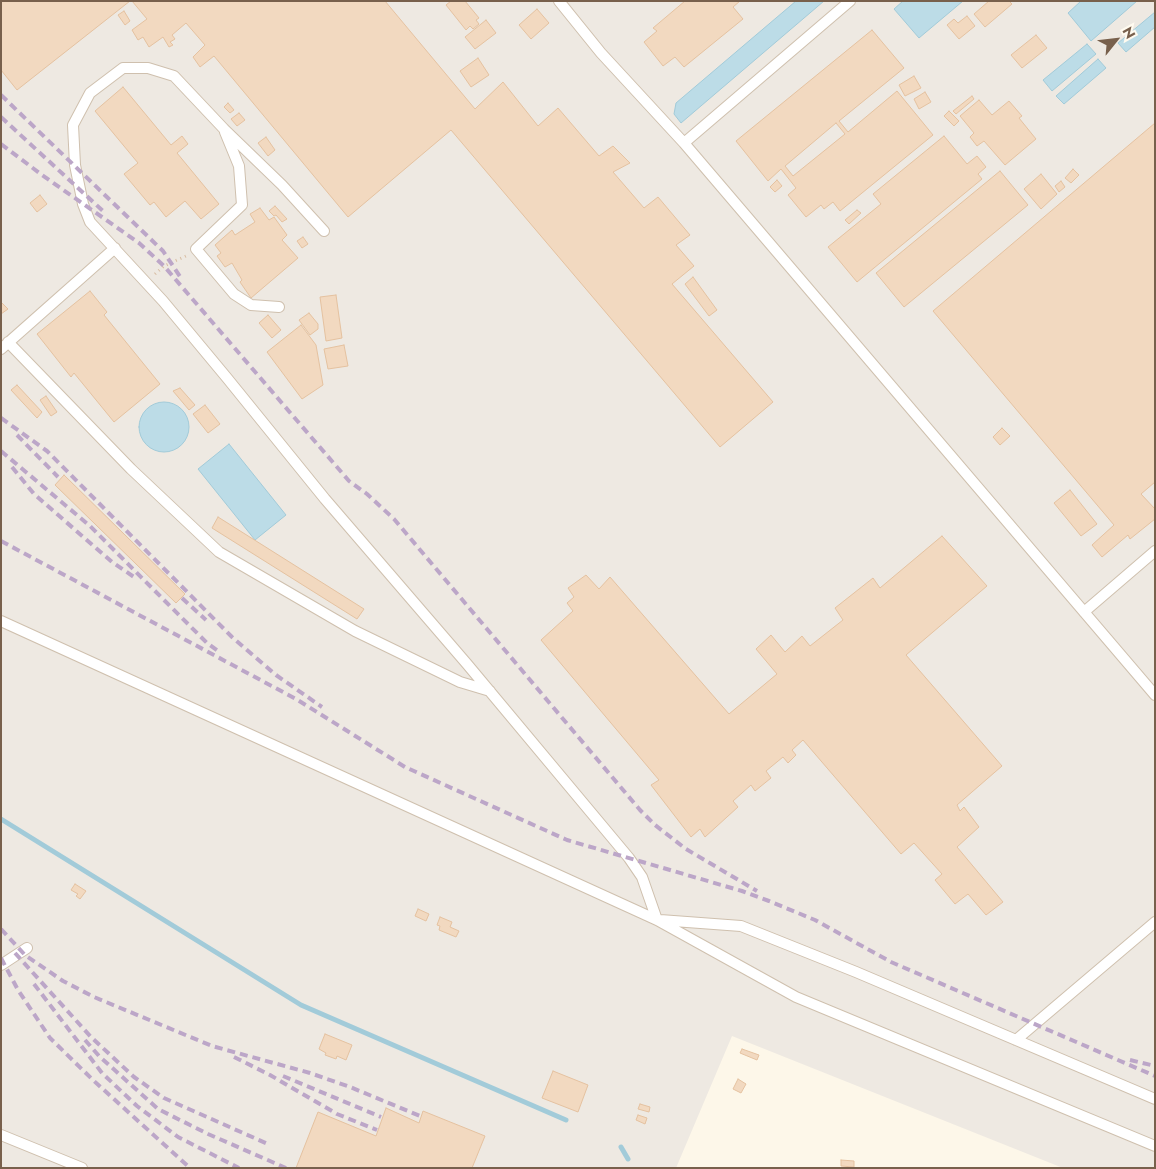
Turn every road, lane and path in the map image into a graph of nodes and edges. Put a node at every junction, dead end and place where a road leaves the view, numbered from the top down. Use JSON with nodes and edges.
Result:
{"nodes":[{"id":1,"x":558,"y":1,"type":"edge"},
{"id":2,"x":850,"y":1,"type":"edge"},
{"id":3,"x":224,"y":129,"type":"junction"},
{"id":4,"x":684,"y":143,"type":"junction"},
{"id":5,"x":324,"y":231,"type":"dead end"},
{"id":6,"x":114,"y":248,"type":"junction"},
{"id":7,"x":196,"y":249,"type":"junction"},
{"id":8,"x":146,"y":281,"type":"junction"},
{"id":9,"x":279,"y":307,"type":"dead end"},
{"id":10,"x":4,"y":345,"type":"edge"},
{"id":11,"x":1155,"y":551,"type":"edge"},
{"id":12,"x":1084,"y":612,"type":"junction"},
{"id":13,"x":1,"y":621,"type":"edge"},
{"id":14,"x":490,"y":691,"type":"junction"},
{"id":15,"x":1155,"y":695,"type":"edge"},
{"id":16,"x":657,"y":920,"type":"junction"},
{"id":17,"x":1155,"y":922,"type":"edge"},
{"id":18,"x":27,"y":948,"type":"dead end"},
{"id":19,"x":1,"y":965,"type":"edge"},
{"id":20,"x":1016,"y":1040,"type":"junction"},
{"id":21,"x":1155,"y":1099,"type":"edge"},
{"id":22,"x":1,"y":1135,"type":"edge"},
{"id":23,"x":1155,"y":1146,"type":"edge"},
{"id":24,"x":82,"y":1168,"type":"edge"}],
"edges":[{"from":1,"to":4,"type":"lane"},
{"from":2,"to":4,"type":"lane"},
{"from":3,"to":5,"type":"lane"},
{"from":3,"to":6,"type":"lane"},
{"from":3,"to":7,"type":"lane"},
{"from":4,"to":12,"type":"lane"},
{"from":6,"to":8,"type":"lane"},
{"from":6,"to":10,"type":"lane"},
{"from":7,"to":8,"type":"path"},
{"from":7,"to":9,"type":"lane"},
{"from":8,"to":14,"type":"lane"},
{"from":10,"to":14,"type":"lane"},
{"from":11,"to":12,"type":"lane"},
{"from":12,"to":15,"type":"lane"},
{"from":13,"to":16,"type":"lane"},
{"from":14,"to":16,"type":"lane"},
{"from":16,"to":20,"type":"lane"},
{"from":16,"to":23,"type":"lane"},
{"from":17,"to":20,"type":"lane"},
{"from":18,"to":19,"type":"lane"},
{"from":20,"to":21,"type":"lane"},
{"from":22,"to":24,"type":"lane"}]}
